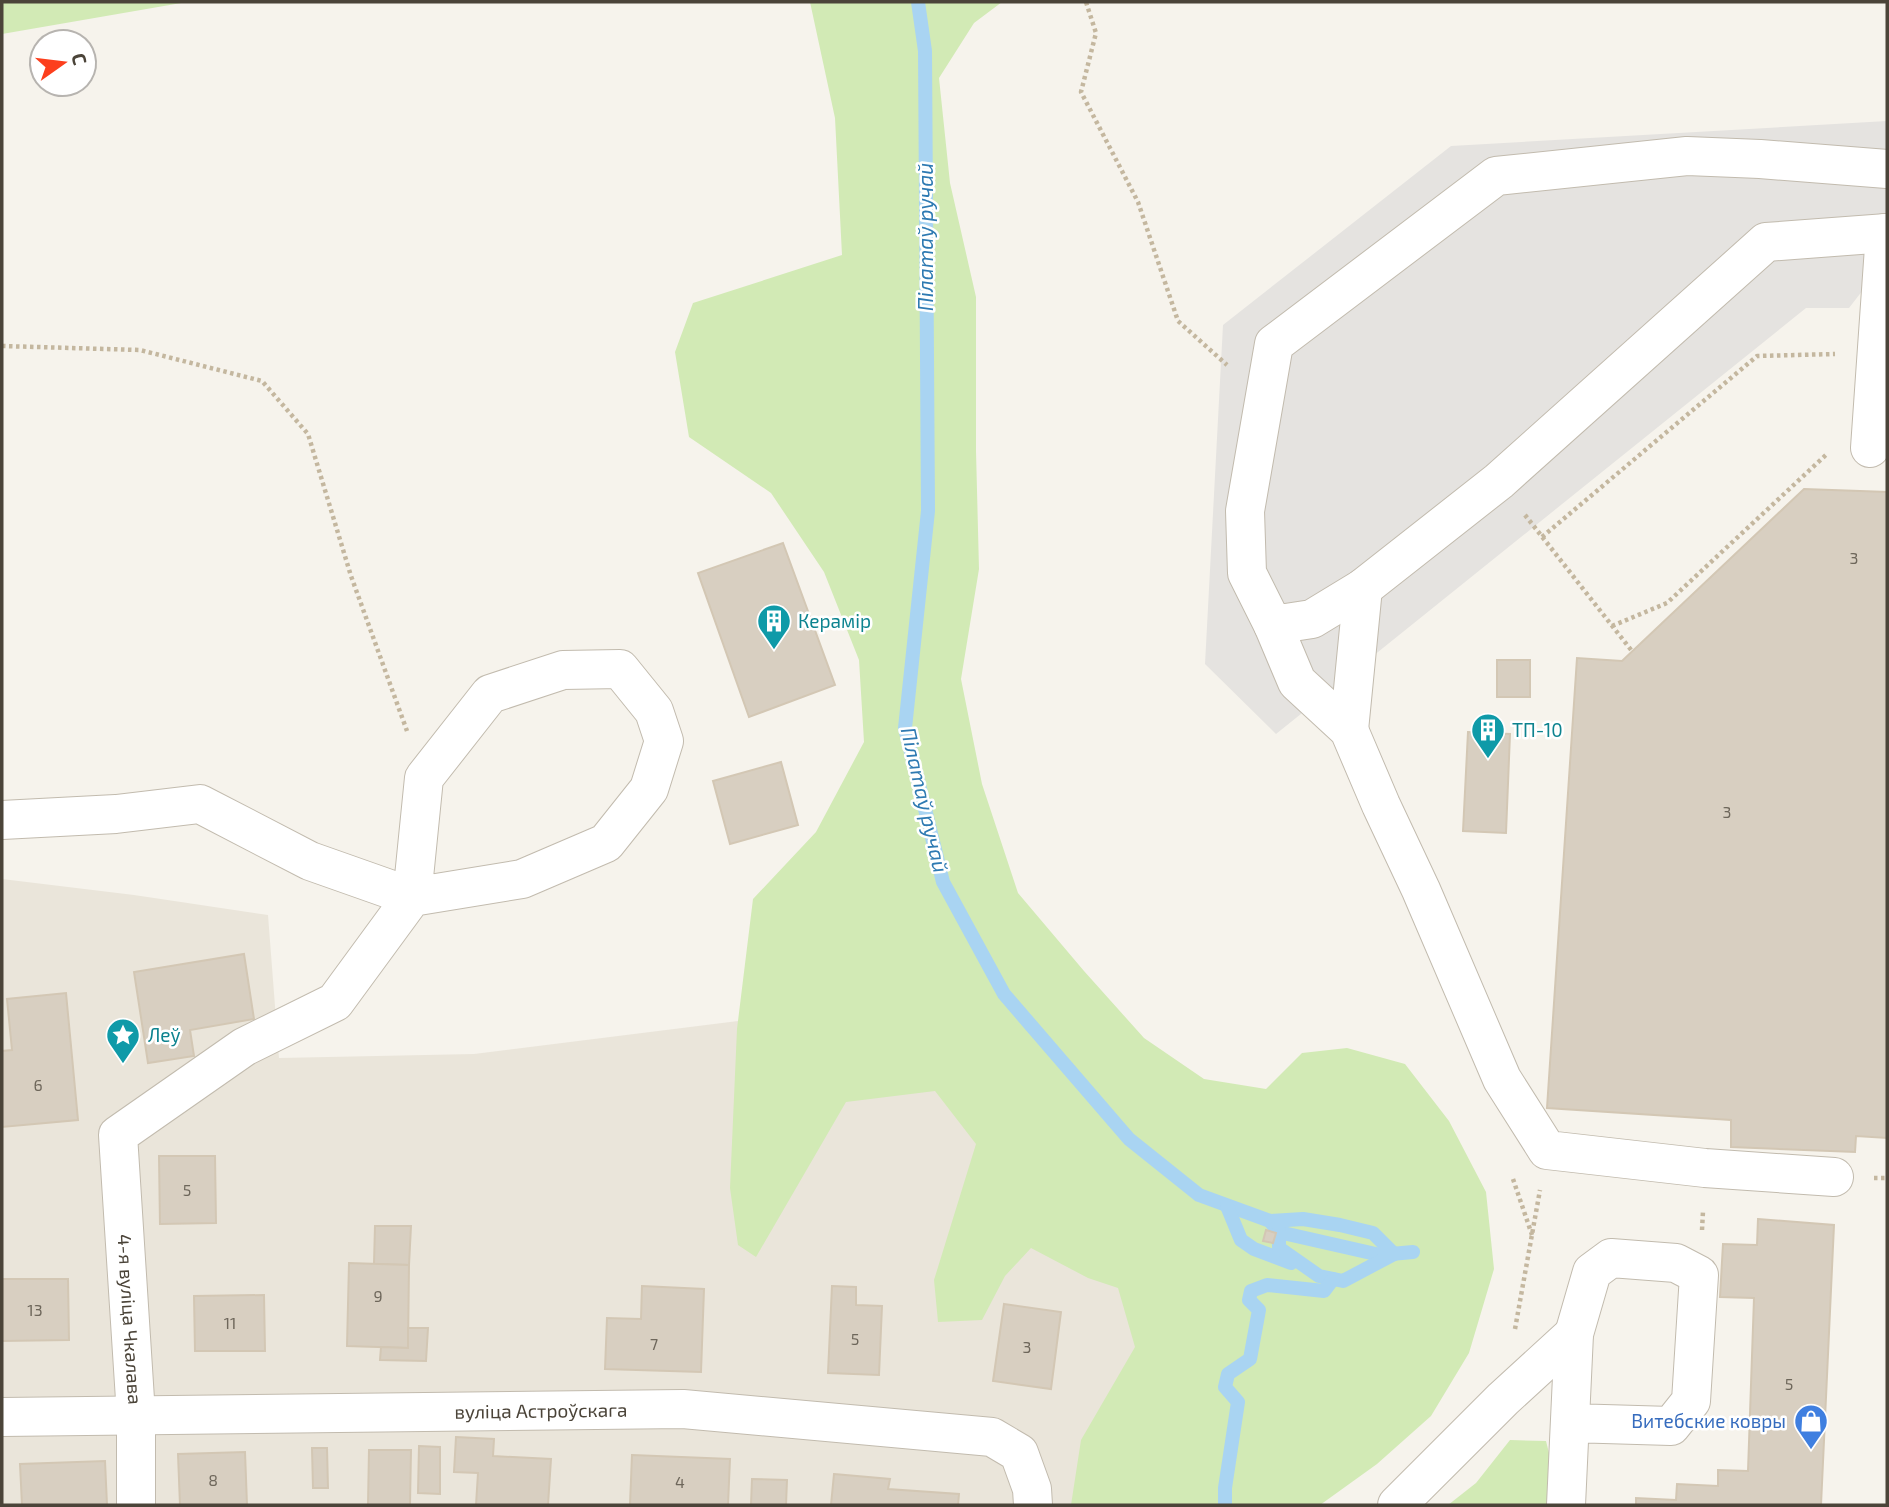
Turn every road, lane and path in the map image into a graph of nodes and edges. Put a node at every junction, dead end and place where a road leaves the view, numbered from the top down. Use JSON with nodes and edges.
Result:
{"nodes":[{"id":1,"x":1086,"y":2,"type":"edge"},
{"id":2,"x":1887,"y":169,"type":"edge"},
{"id":3,"x":1886,"y":233,"type":"edge"},
{"id":4,"x":2,"y":346,"type":"edge"},
{"id":5,"x":1877,"y":353,"type":"junction"},
{"id":6,"x":1265,"y":398,"type":"junction"},
{"id":7,"x":1870,"y":448,"type":"joint"},
{"id":8,"x":1499,"y":481,"type":"junction"},
{"id":9,"x":1542,"y":537,"type":"junction"},
{"id":10,"x":1363,"y":588,"type":"junction"},
{"id":11,"x":1273,"y":625,"type":"junction"},
{"id":12,"x":1612,"y":626,"type":"junction"},
{"id":13,"x":1632,"y":652,"type":"dead end"},
{"id":14,"x":1349,"y":730,"type":"junction"},
{"id":15,"x":424,"y":778,"type":"junction"},
{"id":16,"x":2,"y":820,"type":"edge"},
{"id":17,"x":412,"y":897,"type":"junction"},
{"id":18,"x":1547,"y":1150,"type":"junction"},
{"id":19,"x":1705,"y":1168,"type":"junction"},
{"id":20,"x":1834,"y":1177,"type":"dead end"},
{"id":21,"x":1699,"y":1275,"type":"junction"},
{"id":22,"x":1514,"y":1334,"type":"dead end"},
{"id":23,"x":1574,"y":1334,"type":"junction"},
{"id":24,"x":136,"y":1415,"type":"junction"},
{"id":25,"x":2,"y":1417,"type":"edge"},
{"id":26,"x":1570,"y":1423,"type":"junction"},
{"id":27,"x":136,"y":1505,"type":"edge"},
{"id":28,"x":1032,"y":1505,"type":"edge"},
{"id":29,"x":1397,"y":1505,"type":"edge"},
{"id":30,"x":1566,"y":1505,"type":"edge"}],
"edges":[{"from":1,"to":6,"type":"path"},
{"from":2,"to":6,"type":"street"},
{"from":3,"to":5,"type":"street"},
{"from":3,"to":8,"type":"street"},
{"from":4,"to":15,"type":"path"},
{"from":5,"to":7,"type":"street"},
{"from":5,"to":9,"type":"path"},
{"from":6,"to":11,"type":"street"},
{"from":7,"to":12,"type":"path"},
{"from":8,"to":9,"type":"path"},
{"from":8,"to":10,"type":"street"},
{"from":9,"to":12,"type":"path"},
{"from":10,"to":11,"type":"street"},
{"from":10,"to":14,"type":"street"},
{"from":11,"to":14,"type":"street"},
{"from":12,"to":13,"type":"path"},
{"from":14,"to":18,"type":"street"},
{"from":15,"to":17,"type":"street"},
{"from":15,"to":17,"type":"street"},
{"from":16,"to":17,"type":"street"},
{"from":17,"to":24,"type":"street","name":"4-я вуліца Чкалава"},
{"from":18,"to":19,"type":"street"},
{"from":18,"to":22,"type":"path"},
{"from":19,"to":20,"type":"street"},
{"from":19,"to":21,"type":"path"},
{"from":21,"to":23,"type":"street"},
{"from":21,"to":26,"type":"street"},
{"from":23,"to":26,"type":"street"},
{"from":23,"to":29,"type":"street"},
{"from":24,"to":25,"type":"street","name":"вуліца Астроўскага"},
{"from":24,"to":27,"type":"street","name":"4-я вуліца Чкалава"},
{"from":24,"to":28,"type":"street","name":"вуліца Астроўскага"},
{"from":26,"to":30,"type":"street"}]}
